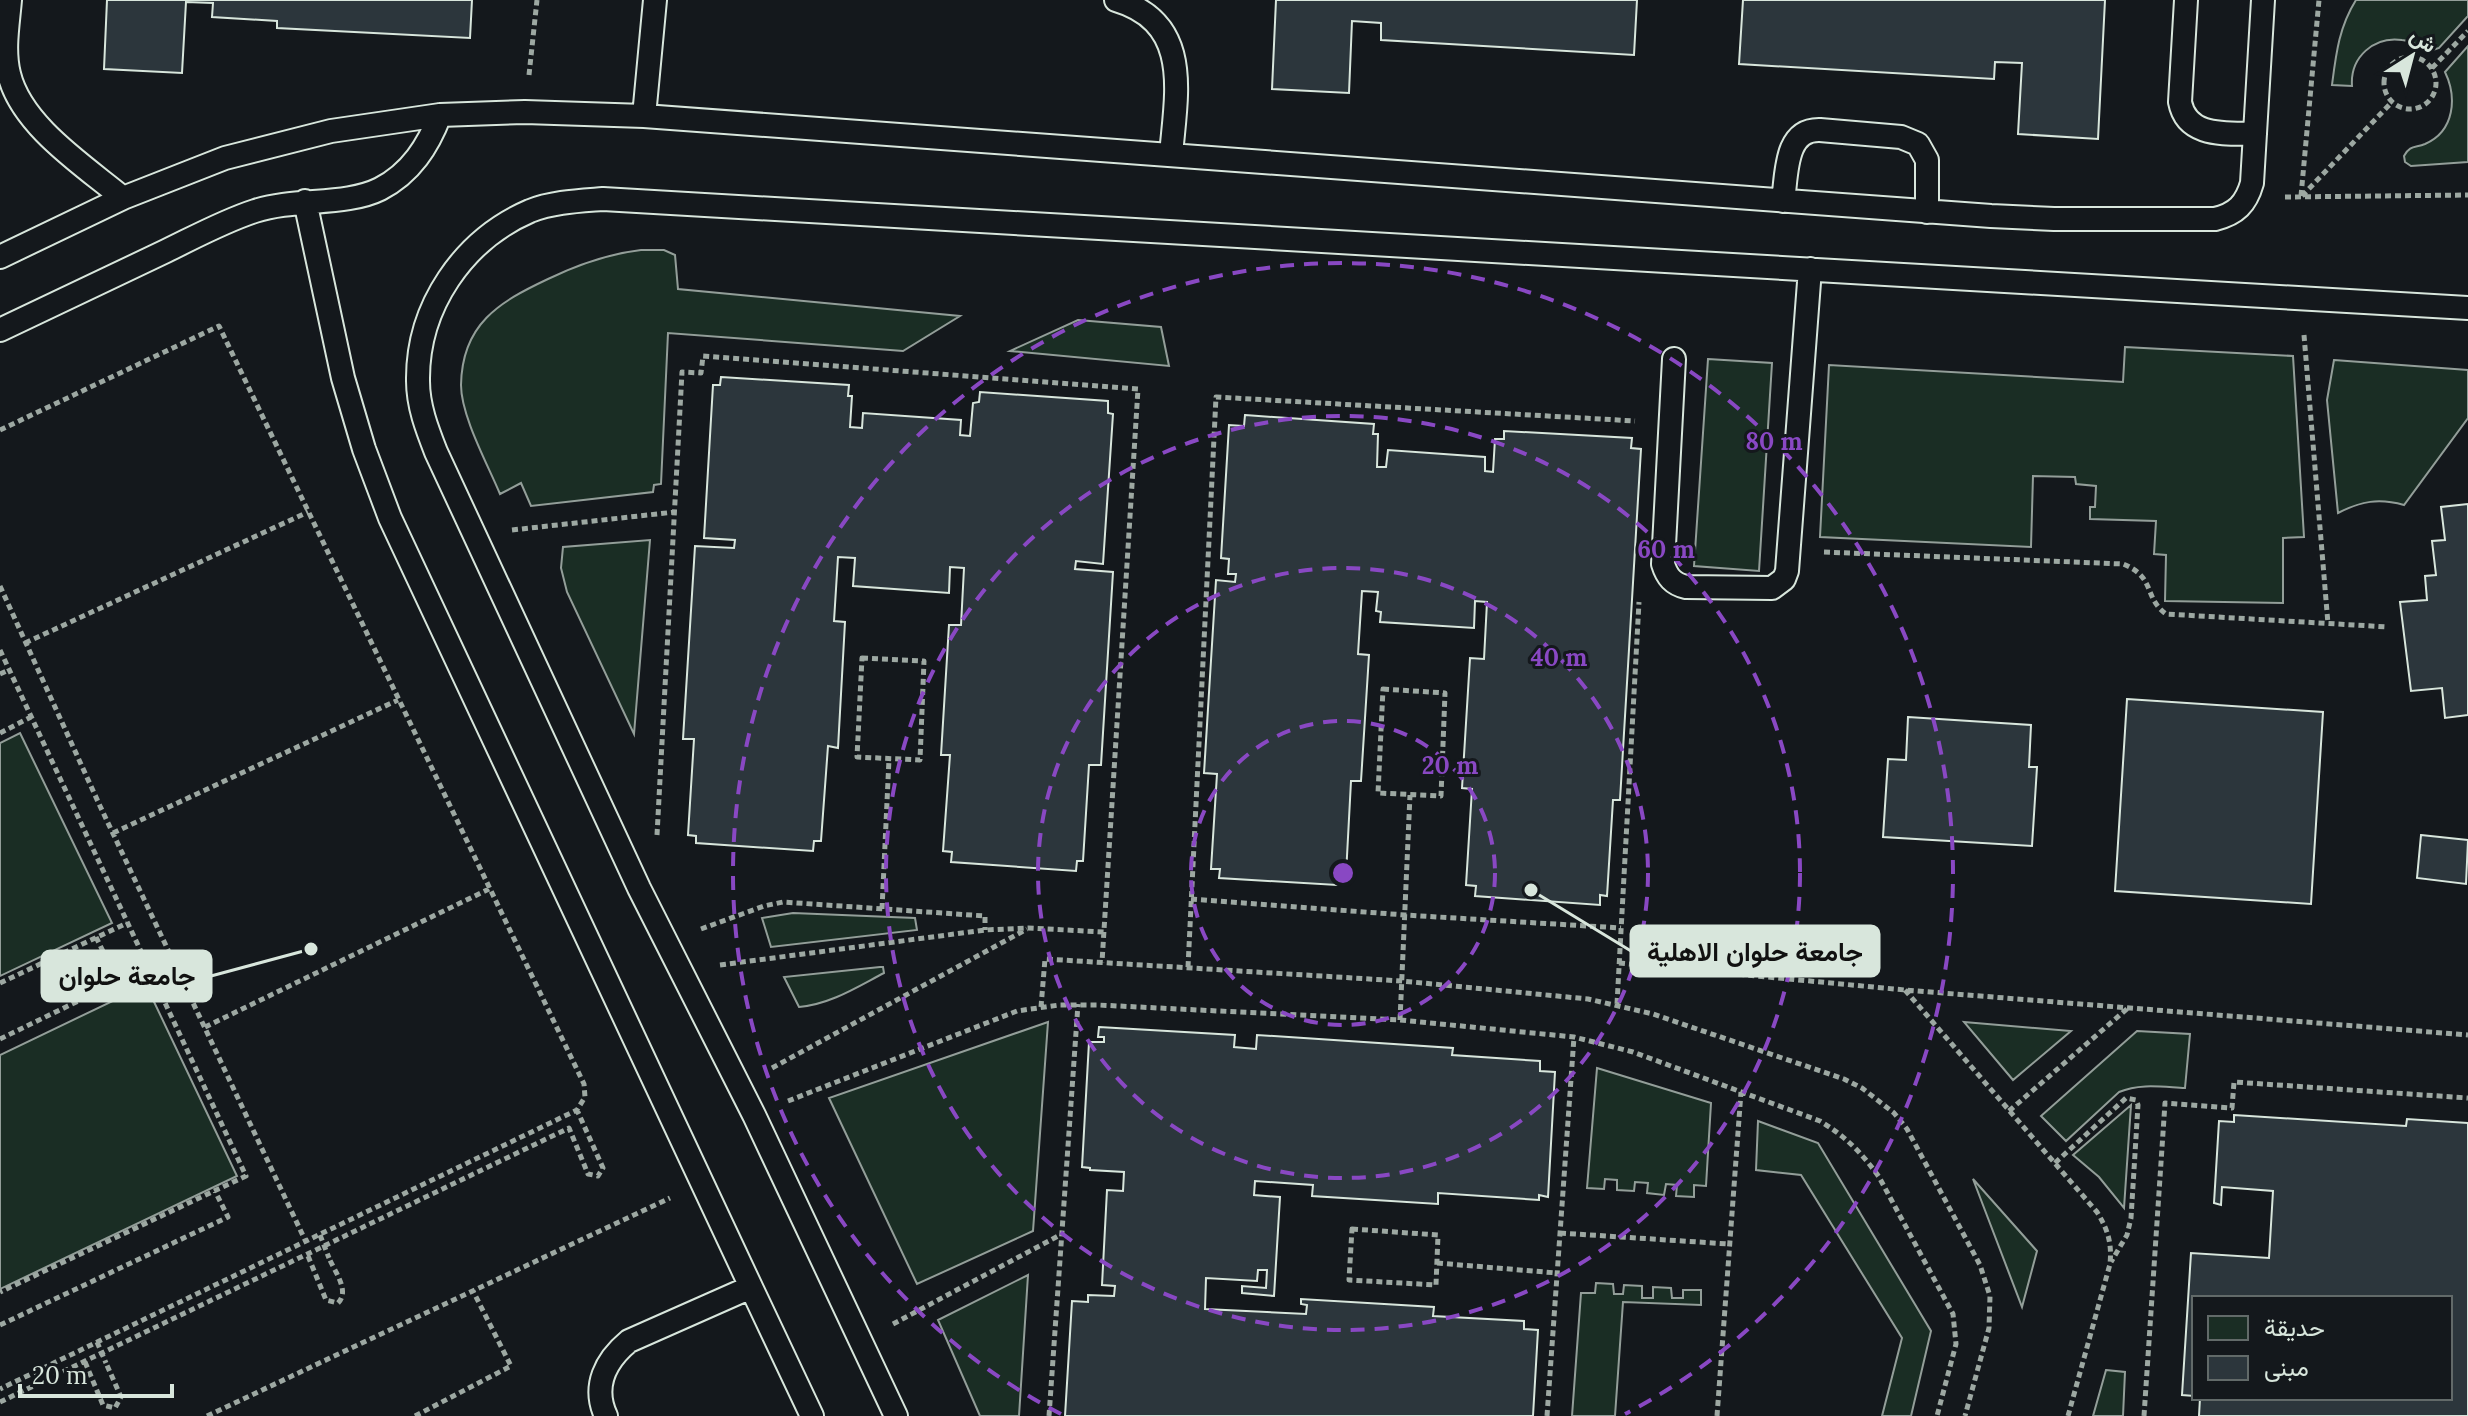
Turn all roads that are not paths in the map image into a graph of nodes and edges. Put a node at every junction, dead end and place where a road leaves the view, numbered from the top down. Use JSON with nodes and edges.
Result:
{"nodes":[{"id":1,"x":10,"y":0,"type":"edge"},
{"id":2,"x":655,"y":0,"type":"edge"},
{"id":3,"x":1116,"y":0,"type":"edge"},
{"id":4,"x":2186,"y":0,"type":"edge"},
{"id":5,"x":2263,"y":0,"type":"edge"},
{"id":6,"x":440,"y":115,"type":"junction"},
{"id":7,"x":644,"y":116,"type":"junction"},
{"id":8,"x":2255,"y":134,"type":"junction"},
{"id":9,"x":1171,"y":155,"type":"junction"},
{"id":10,"x":123,"y":198,"type":"junction"},
{"id":11,"x":305,"y":201,"type":"junction"},
{"id":12,"x":1783,"y":201,"type":"junction"},
{"id":13,"x":1927,"y":212,"type":"junction"},
{"id":14,"x":0,"y":257,"type":"edge"},
{"id":15,"x":1810,"y":269,"type":"junction"},
{"id":16,"x":2468,"y":308,"type":"edge"},
{"id":17,"x":0,"y":330,"type":"edge"},
{"id":18,"x":1674,"y":359,"type":"dead end"},
{"id":19,"x":751,"y":1287,"type":"junction"},
{"id":20,"x":606,"y":1416,"type":"edge"},
{"id":21,"x":812,"y":1416,"type":"edge"},
{"id":22,"x":896,"y":1416,"type":"edge"}],
"edges":[{"from":1,"to":10,"type":"lane"},
{"from":2,"to":7,"type":"lane"},
{"from":3,"to":9,"type":"lane"},
{"from":4,"to":8,"type":"lane"},
{"from":5,"to":8,"type":"lane"},
{"from":6,"to":7,"type":"lane"},
{"from":6,"to":10,"type":"lane"},
{"from":6,"to":11,"type":"lane"},
{"from":7,"to":9,"type":"lane"},
{"from":8,"to":13,"type":"lane"},
{"from":9,"to":12,"type":"lane"},
{"from":10,"to":14,"type":"lane"},
{"from":11,"to":17,"type":"lane"},
{"from":11,"to":19,"type":"lane"},
{"from":12,"to":13,"type":"lane"},
{"from":12,"to":13,"type":"lane"},
{"from":15,"to":16,"type":"lane"},
{"from":15,"to":18,"type":"lane"},
{"from":15,"to":22,"type":"lane"},
{"from":19,"to":20,"type":"lane"},
{"from":19,"to":21,"type":"lane"}]}
